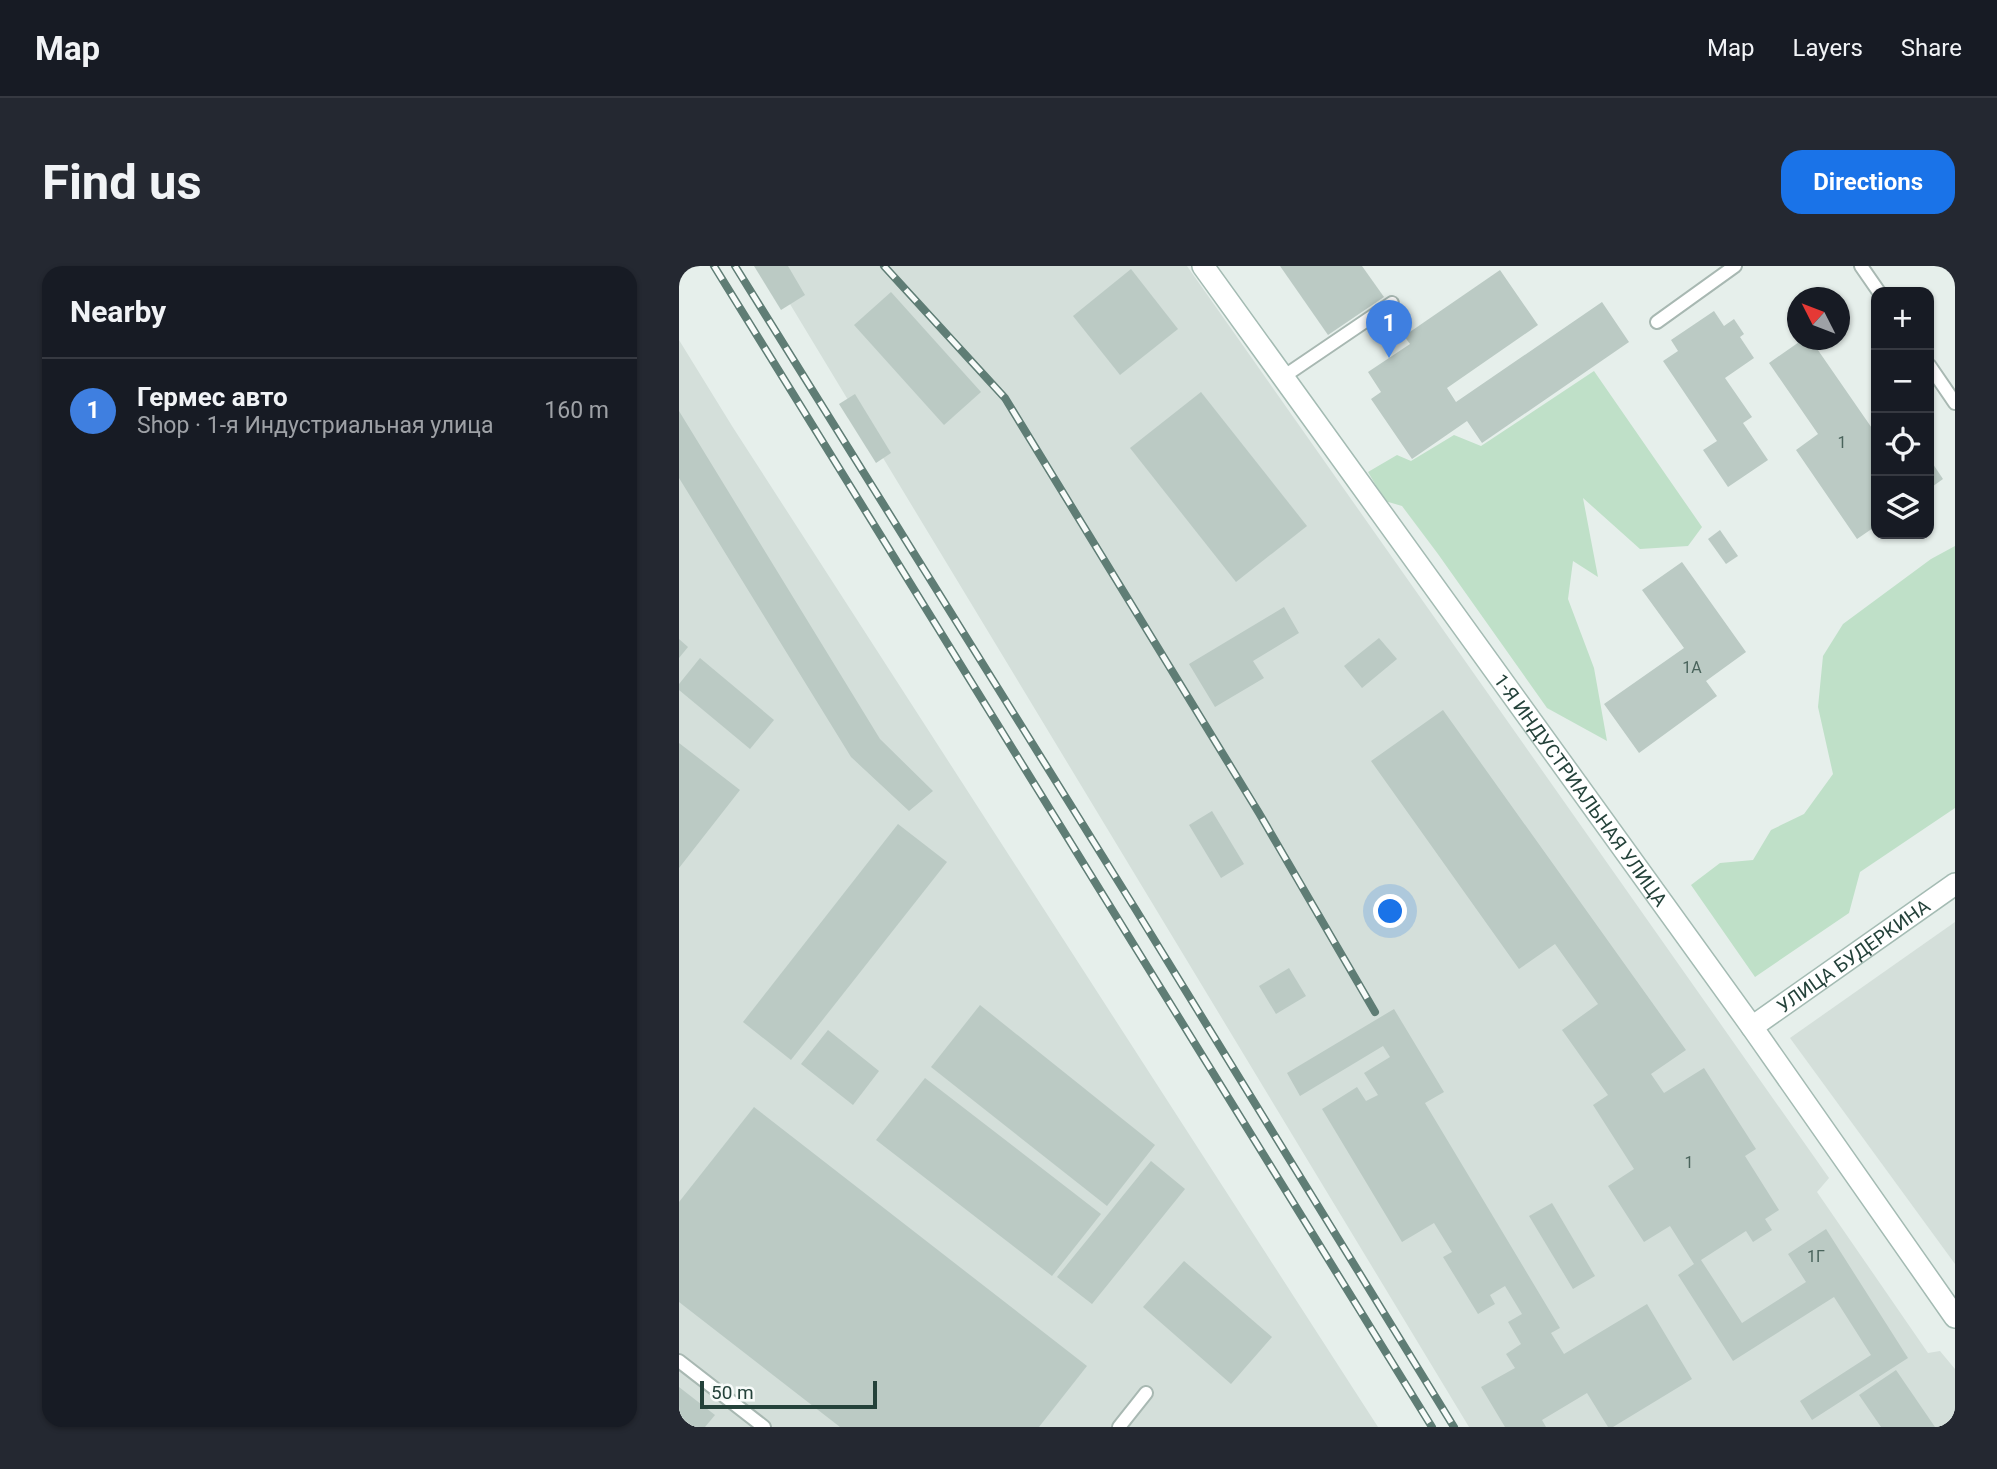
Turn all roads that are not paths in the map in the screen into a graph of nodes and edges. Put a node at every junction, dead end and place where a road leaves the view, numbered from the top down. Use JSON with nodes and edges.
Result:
{"nodes":[{"id":1,"x":1203,"y":266,"type":"edge"},
{"id":2,"x":1735,"y":266,"type":"edge"},
{"id":3,"x":1861,"y":266,"type":"edge"},
{"id":4,"x":1876,"y":287,"type":"edge"},
{"id":5,"x":1392,"y":303,"type":"dead end"},
{"id":6,"x":1657,"y":322,"type":"dead end"},
{"id":7,"x":1934,"y":372,"type":"edge"},
{"id":8,"x":1283,"y":377,"type":"junction"},
{"id":9,"x":1955,"y":403,"type":"edge"},
{"id":10,"x":1955,"y":884,"type":"edge"},
{"id":11,"x":1752,"y":1027,"type":"junction"},
{"id":12,"x":1955,"y":1317,"type":"edge"},
{"id":13,"x":679,"y":1361,"type":"edge"},
{"id":14,"x":1146,"y":1393,"type":"dead end"},
{"id":15,"x":764,"y":1427,"type":"edge"},
{"id":16,"x":1119,"y":1427,"type":"edge"}],
"edges":[{"from":1,"to":8,"type":"main road","name":"1-Я ИНДУСТРИАЛЬНАЯ УЛИЦА"},
{"from":2,"to":6,"type":"lane"},
{"from":3,"to":4,"type":"lane"},
{"from":5,"to":8,"type":"lane"},
{"from":7,"to":9,"type":"lane"},
{"from":8,"to":11,"type":"main road","name":"1-Я ИНДУСТРИАЛЬНАЯ УЛИЦА"},
{"from":10,"to":11,"type":"main road","name":"УЛИЦА БУДЕРКИНА"},
{"from":11,"to":12,"type":"main road","name":"1-Я ИНДУСТРИАЛЬНАЯ УЛИЦА"},
{"from":13,"to":15,"type":"lane"},
{"from":14,"to":16,"type":"lane"}]}
